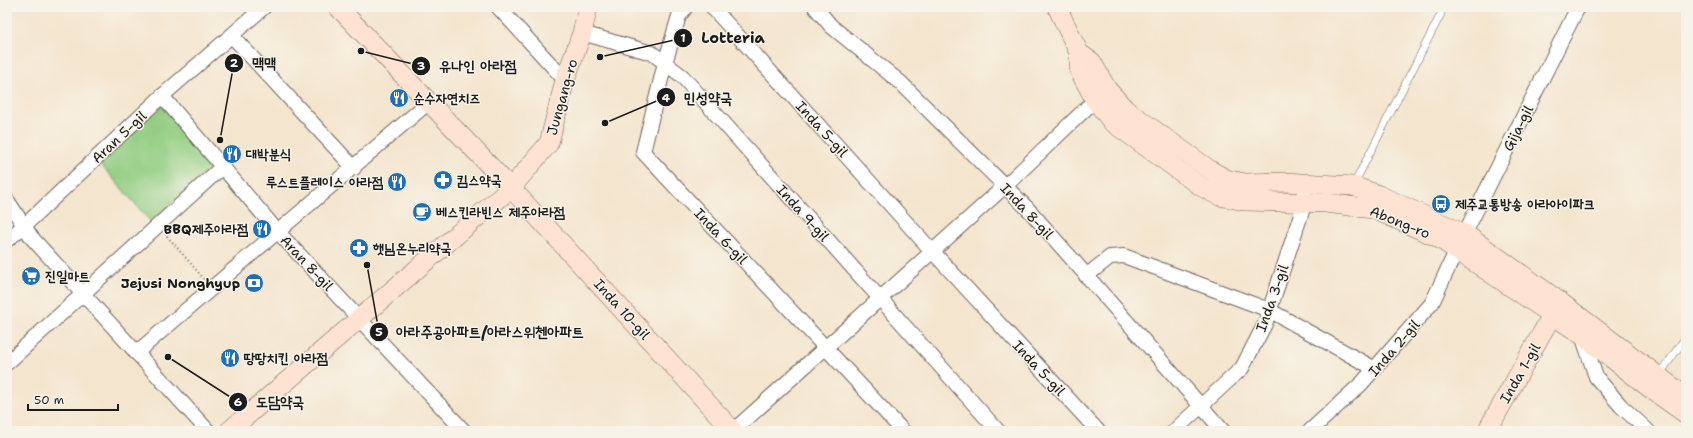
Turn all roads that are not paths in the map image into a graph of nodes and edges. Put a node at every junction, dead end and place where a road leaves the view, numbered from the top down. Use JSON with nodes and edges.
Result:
{"nodes":[{"id":1,"x":264,"y":7,"type":"edge"},
{"id":2,"x":338,"y":7,"type":"edge"},
{"id":3,"x":498,"y":7,"type":"edge"},
{"id":4,"x":588,"y":7,"type":"edge"},
{"id":5,"x":686,"y":7,"type":"edge"},
{"id":6,"x":712,"y":7,"type":"edge"},
{"id":7,"x":815,"y":7,"type":"edge"},
{"id":8,"x":1057,"y":7,"type":"edge"},
{"id":9,"x":1441,"y":7,"type":"edge"},
{"id":10,"x":1578,"y":7,"type":"edge"},
{"id":11,"x":582,"y":33,"type":"junction"},
{"id":12,"x":232,"y":36,"type":"junction"},
{"id":13,"x":1079,"y":54,"type":"junction"},
{"id":14,"x":665,"y":63,"type":"junction"},
{"id":15,"x":565,"y":80,"type":"junction"},
{"id":16,"x":162,"y":96,"type":"junction"},
{"id":17,"x":1095,"y":100,"type":"junction"},
{"id":18,"x":429,"y":102,"type":"junction"},
{"id":19,"x":222,"y":167,"type":"junction"},
{"id":20,"x":354,"y":168,"type":"junction"},
{"id":21,"x":1304,"y":183,"type":"junction"},
{"id":22,"x":1005,"y":186,"type":"junction"},
{"id":23,"x":1353,"y":186,"type":"junction"},
{"id":24,"x":512,"y":188,"type":"junction"},
{"id":25,"x":7,"y":200,"type":"edge"},
{"id":26,"x":1305,"y":202,"type":"junction"},
{"id":27,"x":24,"y":226,"type":"junction"},
{"id":28,"x":278,"y":232,"type":"junction"},
{"id":29,"x":7,"y":240,"type":"edge"},
{"id":30,"x":1461,"y":242,"type":"junction"},
{"id":31,"x":932,"y":251,"type":"junction"},
{"id":32,"x":1086,"y":276,"type":"junction"},
{"id":33,"x":83,"y":294,"type":"junction"},
{"id":34,"x":880,"y":299,"type":"junction"},
{"id":35,"x":1269,"y":310,"type":"junction"},
{"id":36,"x":1552,"y":315,"type":"junction"},
{"id":37,"x":359,"y":318,"type":"junction"},
{"id":38,"x":1582,"y":335,"type":"junction"},
{"id":39,"x":1686,"y":337,"type":"edge"},
{"id":40,"x":825,"y":348,"type":"junction"},
{"id":41,"x":136,"y":353,"type":"junction"},
{"id":42,"x":7,"y":363,"type":"edge"},
{"id":43,"x":1375,"y":369,"type":"junction"},
{"id":44,"x":1658,"y":377,"type":"junction"},
{"id":45,"x":1686,"y":397,"type":"edge"},
{"id":46,"x":1201,"y":406,"type":"junction"},
{"id":47,"x":1686,"y":414,"type":"edge"},
{"id":48,"x":208,"y":431,"type":"edge"},
{"id":49,"x":229,"y":431,"type":"edge"},
{"id":50,"x":464,"y":431,"type":"edge"},
{"id":51,"x":733,"y":431,"type":"edge"},
{"id":52,"x":903,"y":431,"type":"edge"},
{"id":53,"x":998,"y":431,"type":"edge"},
{"id":54,"x":1098,"y":431,"type":"edge"},
{"id":55,"x":1174,"y":431,"type":"edge"},
{"id":56,"x":1223,"y":431,"type":"edge"},
{"id":57,"x":1310,"y":431,"type":"edge"},
{"id":58,"x":1487,"y":431,"type":"edge"},
{"id":59,"x":1648,"y":431,"type":"edge"}],
"edges":[{"from":1,"to":12,"type":"street","name":"Aran 5-gil"},
{"from":2,"to":18,"type":"main road","name":"Inda 10-gil"},
{"from":3,"to":15,"type":"street"},
{"from":4,"to":11,"type":"main road","name":"Jungang-ro"},
{"from":5,"to":14,"type":"street","name":"Inda 6-gil"},
{"from":6,"to":31,"type":"street","name":"Inda 5-gil"},
{"from":7,"to":22,"type":"street","name":"Inda 8-gil"},
{"from":8,"to":13,"type":"main road","name":"Abong-ro"},
{"from":9,"to":23,"type":"lane"},
{"from":10,"to":30,"type":"street","name":"Gija-gil"},
{"from":11,"to":14,"type":"street","name":"Inda 9-gil"},
{"from":11,"to":15,"type":"main road","name":"Jungang-ro"},
{"from":12,"to":16,"type":"street","name":"Aran 5-gil"},
{"from":12,"to":20,"type":"street"},
{"from":13,"to":17,"type":"main road","name":"Abong-ro"},
{"from":13,"to":21,"type":"main road","name":"Abong-ro"},
{"from":14,"to":34,"type":"street","name":"Inda 9-gil"},
{"from":14,"to":40,"type":"street","name":"Inda 6-gil"},
{"from":15,"to":24,"type":"main road","name":"Jungang-ro"},
{"from":16,"to":19,"type":"street","name":"Aran 8-gil"},
{"from":16,"to":27,"type":"street","name":"Aran 5-gil"},
{"from":17,"to":22,"type":"street"},
{"from":17,"to":26,"type":"main road","name":"Abong-ro"},
{"from":18,"to":20,"type":"street"},
{"from":18,"to":24,"type":"main road","name":"Inda 10-gil"},
{"from":19,"to":28,"type":"street","name":"Aran 8-gil"},
{"from":19,"to":33,"type":"street"},
{"from":20,"to":28,"type":"street"},
{"from":21,"to":23,"type":"main road","name":"Abong-ro"},
{"from":21,"to":26,"type":"street","name":"Inda 3-gil"},
{"from":22,"to":31,"type":"street"},
{"from":22,"to":32,"type":"street","name":"Inda 8-gil"},
{"from":23,"to":30,"type":"main road","name":"Abong-ro"},
{"from":24,"to":37,"type":"main road","name":"Jungang-ro"},
{"from":24,"to":51,"type":"main road","name":"Inda 10-gil"},
{"from":25,"to":27,"type":"street"},
{"from":26,"to":30,"type":"main road","name":"Abong-ro"},
{"from":26,"to":35,"type":"street","name":"Inda 3-gil"},
{"from":27,"to":29,"type":"street","name":"Aran 5-gil"},
{"from":27,"to":33,"type":"street"},
{"from":28,"to":37,"type":"street","name":"Aran 8-gil"},
{"from":28,"to":41,"type":"street"},
{"from":30,"to":36,"type":"main road","name":"Abong-ro"},
{"from":30,"to":43,"type":"street","name":"Inda 2-gil"},
{"from":30,"to":44,"type":"main road","name":"Abong-ro"},
{"from":31,"to":34,"type":"street"},
{"from":31,"to":54,"type":"street","name":"Inda 5-gil"},
{"from":32,"to":35,"type":"street"},
{"from":32,"to":46,"type":"street","name":"Inda 8-gil"},
{"from":33,"to":41,"type":"street"},
{"from":33,"to":42,"type":"street"},
{"from":34,"to":40,"type":"street"},
{"from":34,"to":53,"type":"street","name":"Inda 9-gil"},
{"from":35,"to":43,"type":"street"},
{"from":35,"to":46,"type":"street","name":"Inda 3-gil"},
{"from":36,"to":38,"type":"main road","name":"Abong-ro"},
{"from":36,"to":58,"type":"main road","name":"Inda 1-gil"},
{"from":37,"to":49,"type":"main road","name":"Jungang-ro"},
{"from":37,"to":50,"type":"street","name":"Aran 8-gil"},
{"from":38,"to":47,"type":"main road","name":"Abong-ro"},
{"from":38,"to":59,"type":"street"},
{"from":39,"to":44,"type":"lane"},
{"from":40,"to":51,"type":"street"},
{"from":40,"to":52,"type":"street","name":"Inda 6-gil"},
{"from":41,"to":48,"type":"street"},
{"from":43,"to":57,"type":"street","name":"Inda 2-gil"},
{"from":44,"to":45,"type":"main road","name":"Abong-ro"},
{"from":46,"to":55,"type":"street","name":"Inda 3-gil"},
{"from":46,"to":56,"type":"street","name":"Inda 8-gil"}]}
